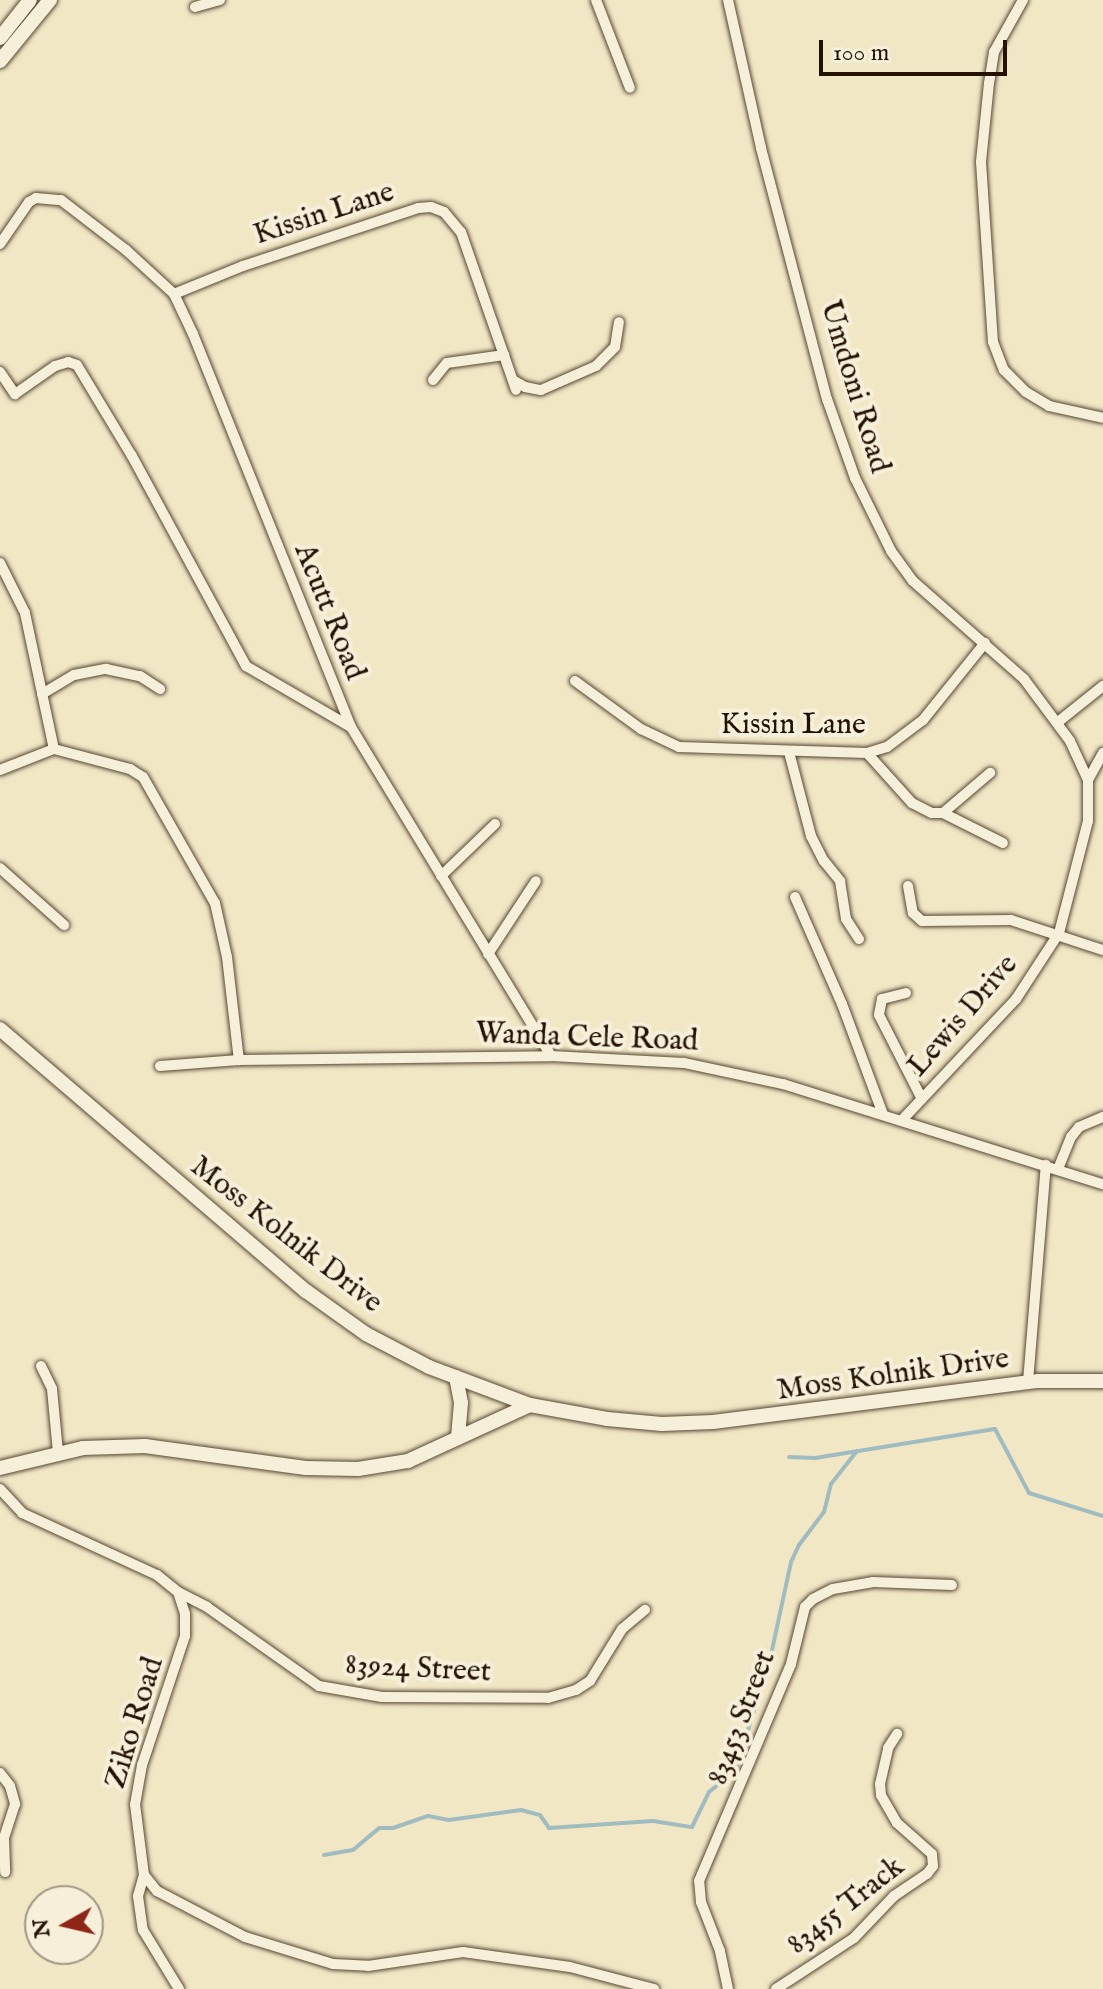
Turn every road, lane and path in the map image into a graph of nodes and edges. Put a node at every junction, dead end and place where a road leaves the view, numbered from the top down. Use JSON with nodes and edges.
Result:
{"nodes":[{"id":1,"x":50,"y":0,"type":"edge"},
{"id":2,"x":220,"y":0,"type":"edge"},
{"id":3,"x":596,"y":0,"type":"edge"},
{"id":4,"x":728,"y":0,"type":"edge"},
{"id":5,"x":1023,"y":0,"type":"edge"},
{"id":6,"x":26,"y":3,"type":"edge"},
{"id":7,"x":195,"y":7,"type":"dead end"},
{"id":8,"x":0,"y":38,"type":"edge"},
{"id":9,"x":0,"y":61,"type":"edge"},
{"id":10,"x":630,"y":88,"type":"dead end"},
{"id":11,"x":0,"y":244,"type":"edge"},
{"id":12,"x":174,"y":294,"type":"junction"},
{"id":13,"x":619,"y":322,"type":"dead end"},
{"id":14,"x":504,"y":355,"type":"junction"},
{"id":15,"x":0,"y":372,"type":"edge"},
{"id":16,"x":433,"y":380,"type":"dead end"},
{"id":17,"x":1103,"y":418,"type":"edge"},
{"id":18,"x":0,"y":563,"type":"edge"},
{"id":19,"x":985,"y":643,"type":"junction"},
{"id":20,"x":575,"y":681,"type":"dead end"},
{"id":21,"x":1103,"y":686,"type":"edge"},
{"id":22,"x":160,"y":689,"type":"dead end"},
{"id":23,"x":42,"y":694,"type":"junction"},
{"id":24,"x":1058,"y":722,"type":"junction"},
{"id":25,"x":351,"y":727,"type":"junction"},
{"id":26,"x":54,"y":749,"type":"junction"},
{"id":27,"x":789,"y":752,"type":"junction"},
{"id":28,"x":867,"y":753,"type":"junction"},
{"id":29,"x":1103,"y":753,"type":"edge"},
{"id":30,"x":0,"y":770,"type":"edge"},
{"id":31,"x":990,"y":773,"type":"dead end"},
{"id":32,"x":1088,"y":780,"type":"junction"},
{"id":33,"x":943,"y":813,"type":"junction"},
{"id":34,"x":495,"y":824,"type":"dead end"},
{"id":35,"x":1003,"y":843,"type":"dead end"},
{"id":36,"x":0,"y":868,"type":"edge"},
{"id":37,"x":441,"y":876,"type":"junction"},
{"id":38,"x":536,"y":881,"type":"dead end"},
{"id":39,"x":908,"y":886,"type":"dead end"},
{"id":40,"x":795,"y":897,"type":"dead end"},
{"id":41,"x":64,"y":925,"type":"dead end"},
{"id":42,"x":1059,"y":933,"type":"junction"},
{"id":43,"x":859,"y":939,"type":"dead end"},
{"id":44,"x":1103,"y":950,"type":"edge"},
{"id":45,"x":488,"y":954,"type":"junction"},
{"id":46,"x":906,"y":993,"type":"dead end"},
{"id":47,"x":0,"y":1029,"type":"edge"},
{"id":48,"x":551,"y":1056,"type":"junction"},
{"id":49,"x":239,"y":1060,"type":"junction"},
{"id":50,"x":160,"y":1066,"type":"dead end"},
{"id":51,"x":922,"y":1099,"type":"junction"},
{"id":52,"x":883,"y":1114,"type":"junction"},
{"id":53,"x":1103,"y":1117,"type":"edge"},
{"id":54,"x":902,"y":1120,"type":"junction"},
{"id":55,"x":1046,"y":1165,"type":"junction"},
{"id":56,"x":1058,"y":1169,"type":"junction"},
{"id":57,"x":1103,"y":1184,"type":"edge"},
{"id":58,"x":41,"y":1366,"type":"dead end"},
{"id":59,"x":456,"y":1377,"type":"junction"},
{"id":60,"x":1103,"y":1381,"type":"edge"},
{"id":61,"x":1028,"y":1382,"type":"junction"},
{"id":62,"x":530,"y":1405,"type":"junction"},
{"id":63,"x":458,"y":1438,"type":"junction"},
{"id":64,"x":58,"y":1453,"type":"junction"},
{"id":65,"x":0,"y":1468,"type":"edge"},
{"id":66,"x":0,"y":1489,"type":"edge"},
{"id":67,"x":952,"y":1585,"type":"dead end"},
{"id":68,"x":178,"y":1592,"type":"junction"},
{"id":69,"x":645,"y":1610,"type":"dead end"},
{"id":70,"x":897,"y":1734,"type":"dead end"},
{"id":71,"x":0,"y":1773,"type":"edge"},
{"id":72,"x":5,"y":1872,"type":"dead end"},
{"id":73,"x":144,"y":1875,"type":"junction"},
{"id":74,"x":179,"y":1989,"type":"edge"},
{"id":75,"x":654,"y":1989,"type":"edge"},
{"id":76,"x":728,"y":1989,"type":"edge"},
{"id":77,"x":776,"y":1989,"type":"edge"}],
"edges":[{"from":1,"to":9,"type":"main road"},
{"from":2,"to":7,"type":"street"},
{"from":3,"to":10,"type":"street"},
{"from":4,"to":19,"type":"street","name":"Umdoni Road"},
{"from":5,"to":17,"type":"street"},
{"from":6,"to":8,"type":"main road"},
{"from":11,"to":12,"type":"street","name":"Acutt Road"},
{"from":12,"to":14,"type":"street","name":"Kissin Lane"},
{"from":12,"to":25,"type":"street","name":"Acutt Road"},
{"from":13,"to":14,"type":"street","name":"Kissin Lane"},
{"from":14,"to":16,"type":"street"},
{"from":15,"to":25,"type":"street"},
{"from":18,"to":23,"type":"street"},
{"from":19,"to":24,"type":"street","name":"Umdoni Road"},
{"from":19,"to":28,"type":"street","name":"Kissin Lane"},
{"from":20,"to":27,"type":"street","name":"Kissin Lane"},
{"from":21,"to":24,"type":"street"},
{"from":22,"to":23,"type":"street"},
{"from":23,"to":26,"type":"street"},
{"from":24,"to":32,"type":"street","name":"Lewis Drive"},
{"from":25,"to":37,"type":"street","name":"Acutt Road"},
{"from":26,"to":30,"type":"street"},
{"from":26,"to":49,"type":"street"},
{"from":27,"to":28,"type":"street","name":"Kissin Lane"},
{"from":27,"to":43,"type":"street"},
{"from":28,"to":33,"type":"street"},
{"from":29,"to":32,"type":"street"},
{"from":31,"to":33,"type":"street"},
{"from":32,"to":42,"type":"street","name":"Lewis Drive"},
{"from":33,"to":35,"type":"street"},
{"from":34,"to":37,"type":"street"},
{"from":36,"to":41,"type":"street"},
{"from":37,"to":45,"type":"street","name":"Acutt Road"},
{"from":38,"to":45,"type":"street"},
{"from":39,"to":42,"type":"street"},
{"from":40,"to":52,"type":"street"},
{"from":42,"to":44,"type":"street"},
{"from":42,"to":51,"type":"street","name":"Lewis Drive"},
{"from":45,"to":48,"type":"street","name":"Acutt Road"},
{"from":46,"to":51,"type":"street"},
{"from":47,"to":59,"type":"main road","name":"Moss Kolnik Drive"},
{"from":48,"to":49,"type":"street","name":"Wanda Cele Road"},
{"from":48,"to":52,"type":"street","name":"Wanda Cele Road"},
{"from":49,"to":50,"type":"street","name":"Wanda Cele Road"},
{"from":51,"to":54,"type":"street","name":"Lewis Drive"},
{"from":52,"to":54,"type":"street","name":"Wanda Cele Road"},
{"from":53,"to":56,"type":"street"},
{"from":54,"to":55,"type":"street","name":"Wanda Cele Road"},
{"from":55,"to":56,"type":"street","name":"Wanda Cele Road"},
{"from":55,"to":61,"type":"street"},
{"from":56,"to":57,"type":"street","name":"Wanda Cele Road"},
{"from":58,"to":64,"type":"street"},
{"from":59,"to":62,"type":"main road","name":"Moss Kolnik Drive"},
{"from":59,"to":63,"type":"main road"},
{"from":60,"to":61,"type":"main road","name":"Moss Kolnik Drive"},
{"from":61,"to":62,"type":"main road","name":"Moss Kolnik Drive"},
{"from":62,"to":63,"type":"main road"},
{"from":63,"to":64,"type":"main road"},
{"from":64,"to":65,"type":"main road"},
{"from":66,"to":68,"type":"street"},
{"from":67,"to":76,"type":"street","name":"83453 Street"},
{"from":68,"to":69,"type":"street","name":"83924 Street"},
{"from":68,"to":73,"type":"street","name":"Ziko Road"},
{"from":70,"to":77,"type":"street","name":"83455 Track"},
{"from":71,"to":72,"type":"street"},
{"from":73,"to":74,"type":"street","name":"Ziko Road"},
{"from":73,"to":75,"type":"street"}]}
